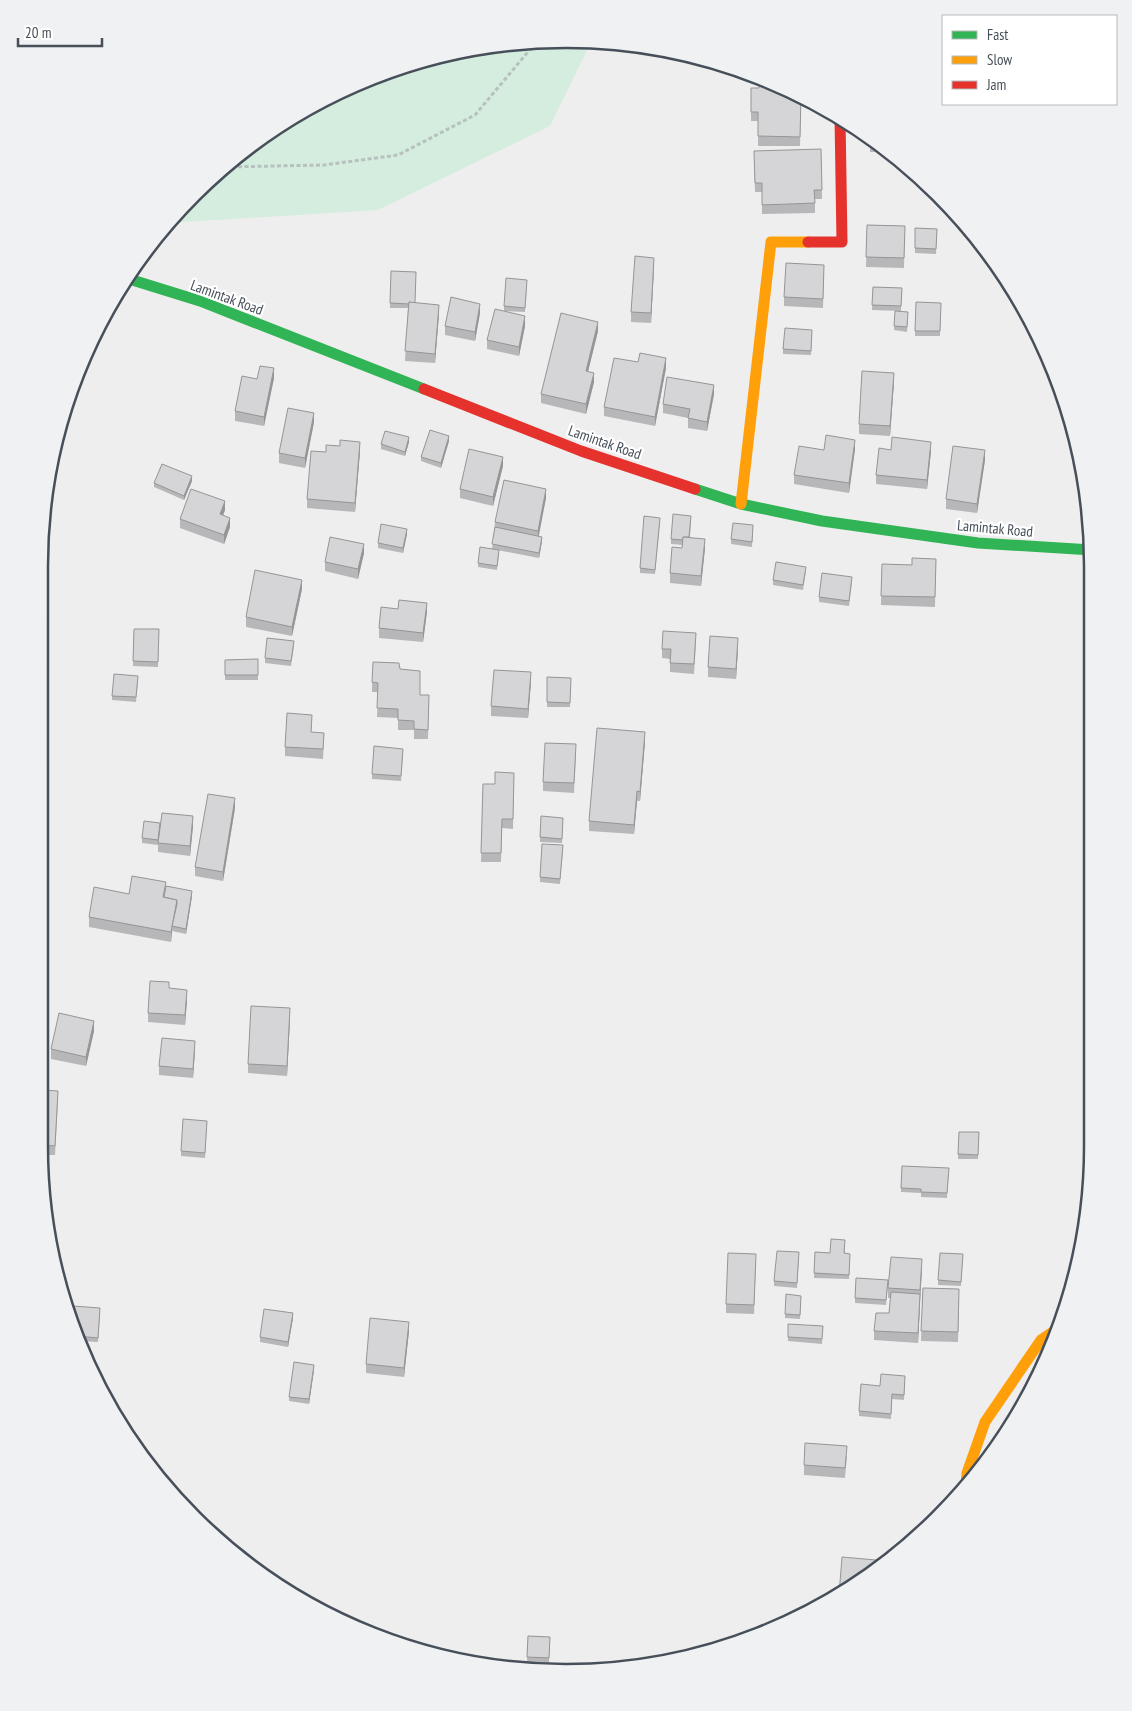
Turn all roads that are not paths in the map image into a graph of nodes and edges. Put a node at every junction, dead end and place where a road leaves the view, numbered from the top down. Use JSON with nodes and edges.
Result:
{"nodes":[{"id":1,"x":840,"y":126,"type":"edge"},
{"id":2,"x":134,"y":280,"type":"edge"},
{"id":3,"x":741,"y":504,"type":"junction"},
{"id":4,"x":1084,"y":549,"type":"edge"},
{"id":5,"x":1048,"y":1335,"type":"edge"},
{"id":6,"x":967,"y":1474,"type":"edge"}],
"edges":[{"from":1,"to":3,"type":"main road"},
{"from":2,"to":3,"type":"main road","name":"Lamintak Road"},
{"from":3,"to":4,"type":"main road","name":"Lamintak Road"},
{"from":5,"to":6,"type":"main road"}]}
